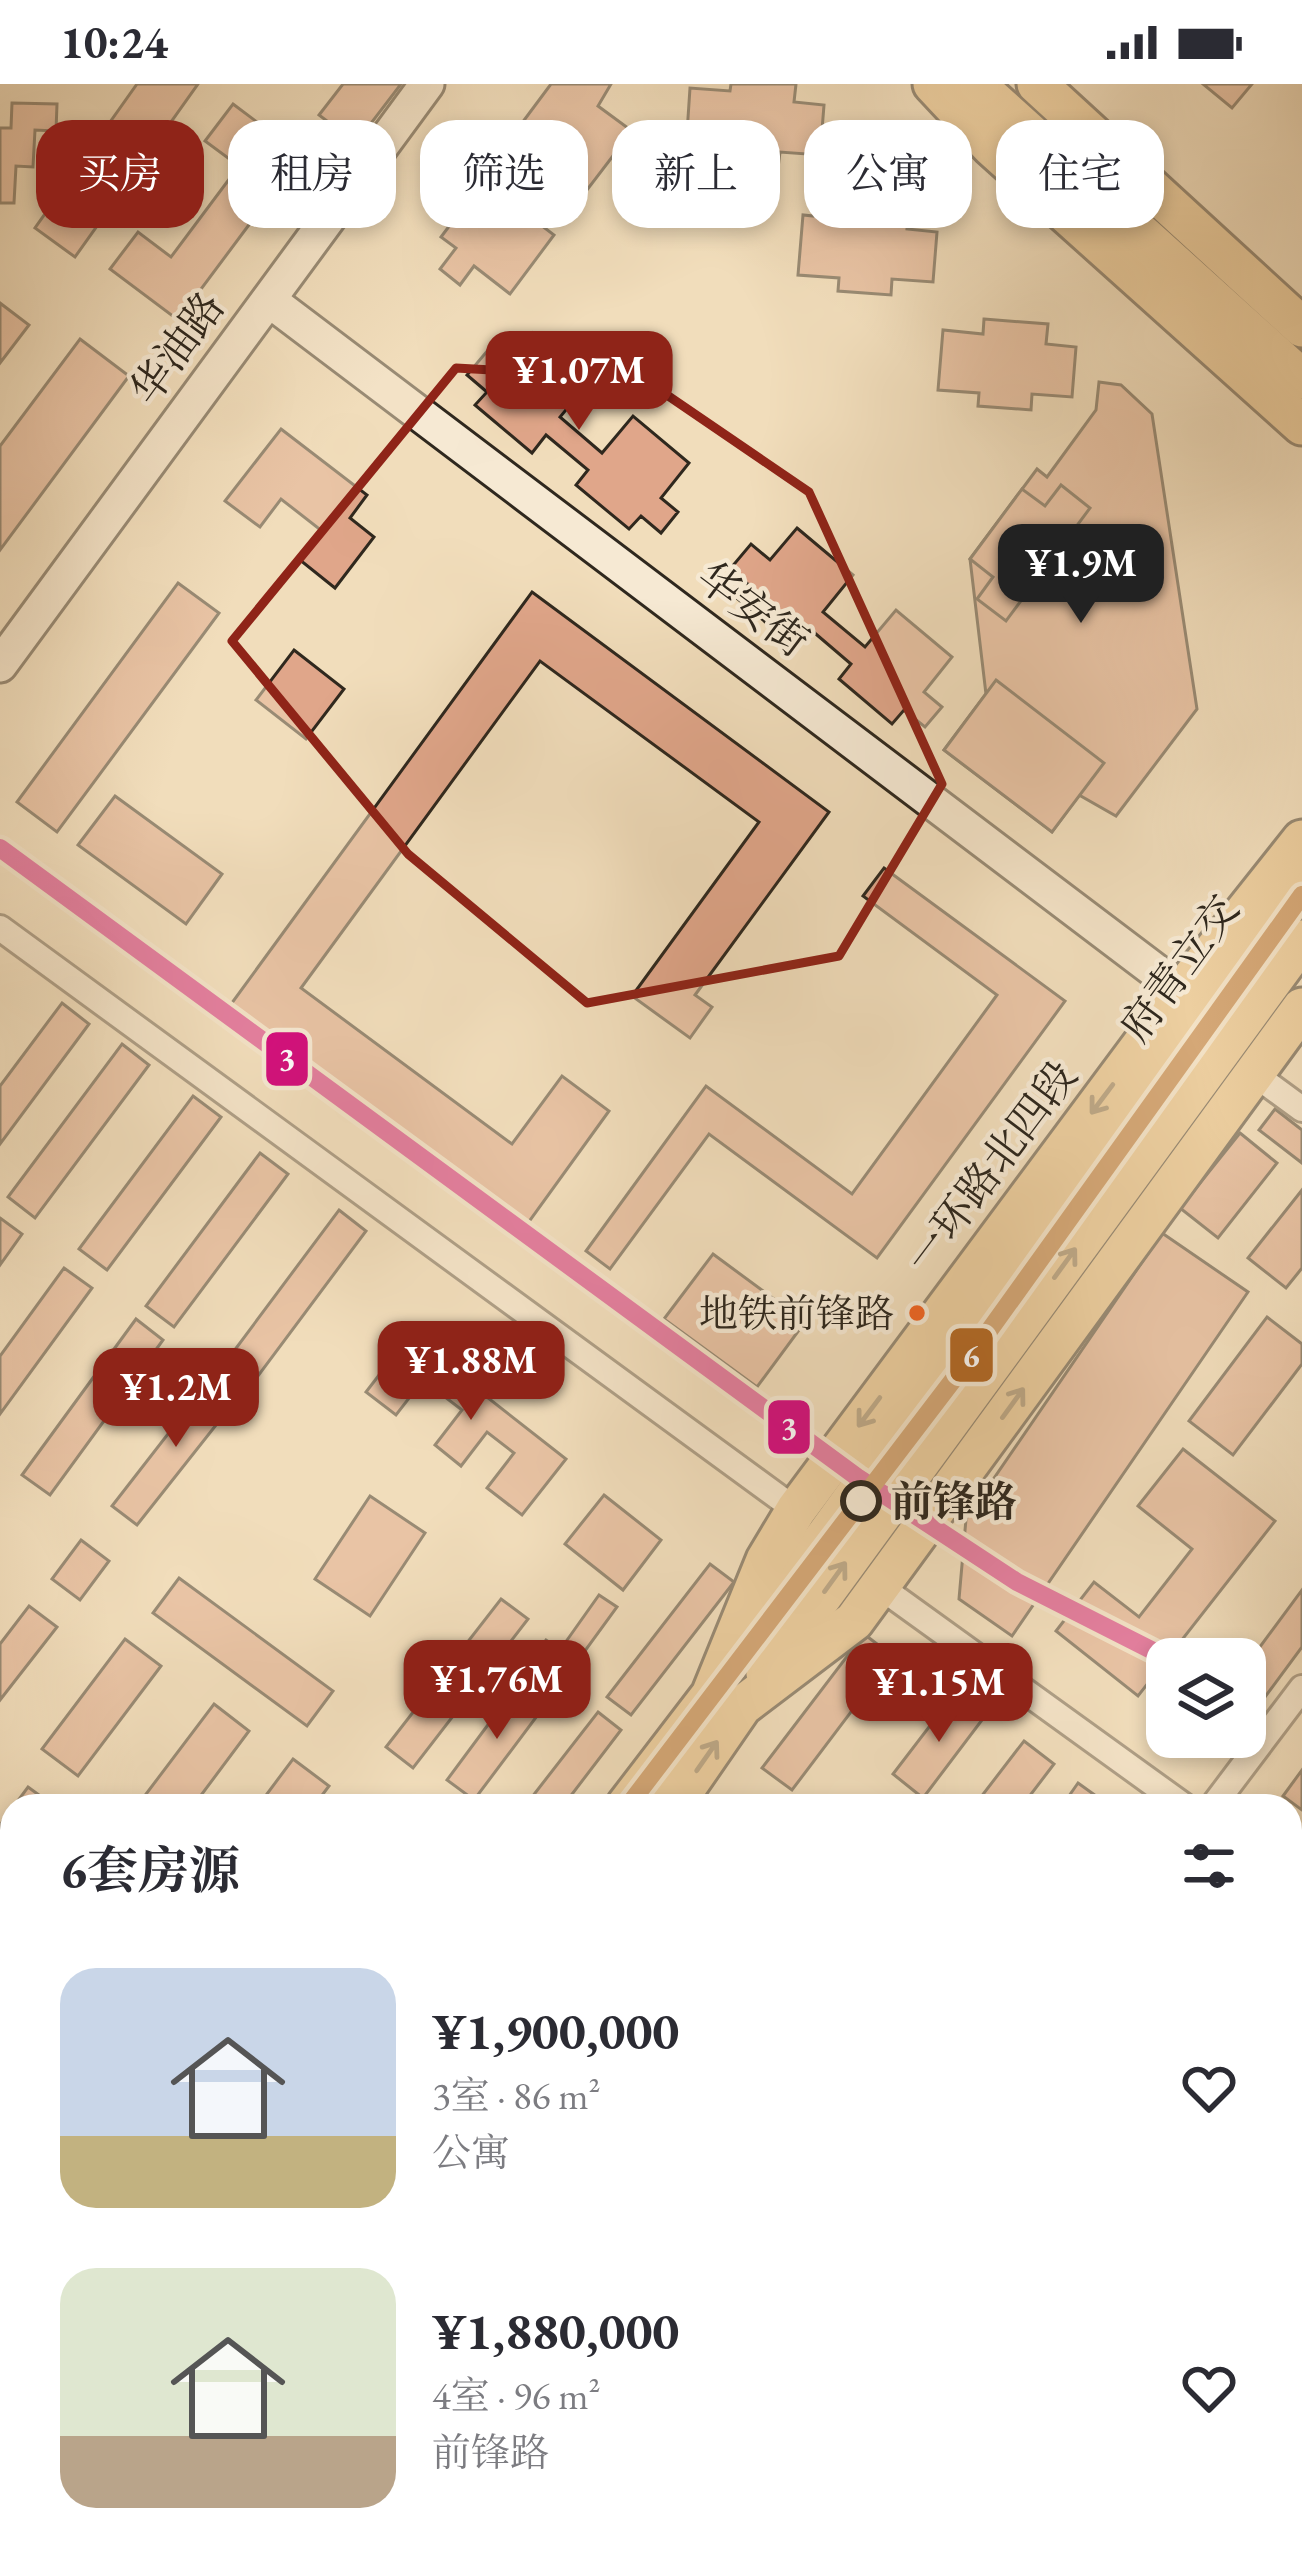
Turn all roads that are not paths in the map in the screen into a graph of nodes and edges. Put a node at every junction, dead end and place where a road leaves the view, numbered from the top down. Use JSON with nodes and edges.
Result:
{"nodes":[{"id":1,"x":427,"y":84,"type":"edge"},
{"id":2,"x":934,"y":84,"type":"edge"},
{"id":3,"x":948,"y":84,"type":"edge"},
{"id":4,"x":975,"y":84,"type":"edge"},
{"id":5,"x":1006,"y":84,"type":"edge"},
{"id":6,"x":1038,"y":84,"type":"edge"},
{"id":7,"x":1069,"y":84,"type":"edge"},
{"id":8,"x":1302,"y":296,"type":"edge"},
{"id":9,"x":269,"y":299,"type":"junction"},
{"id":10,"x":1302,"y":327,"type":"edge"},
{"id":11,"x":1302,"y":352,"type":"edge"},
{"id":12,"x":1302,"y":379,"type":"edge"},
{"id":13,"x":1302,"y":404,"type":"edge"},
{"id":14,"x":1302,"y":425,"type":"edge"},
{"id":15,"x":0,"y":665,"type":"edge"},
{"id":16,"x":1302,"y":840,"type":"edge"},
{"id":17,"x":1302,"y":879,"type":"edge"},
{"id":18,"x":0,"y":928,"type":"edge"},
{"id":19,"x":1284,"y":944,"type":"edge"},
{"id":20,"x":1182,"y":991,"type":"junction"},
{"id":21,"x":1302,"y":1008,"type":"edge"},
{"id":22,"x":1254,"y":1074,"type":"junction"},
{"id":23,"x":1302,"y":1109,"type":"edge"},
{"id":24,"x":796,"y":1510,"type":"junction"},
{"id":25,"x":880,"y":1586,"type":"junction"},
{"id":26,"x":1302,"y":1688,"type":"edge"},
{"id":27,"x":726,"y":1701,"type":"junction"},
{"id":28,"x":637,"y":1794,"type":"edge"},
{"id":29,"x":679,"y":1794,"type":"edge"},
{"id":30,"x":1167,"y":1794,"type":"edge"},
{"id":31,"x":1222,"y":1794,"type":"edge"}],
"edges":[{"from":1,"to":9,"type":"street","name":"华油路"},
{"from":2,"to":14,"type":"main road"},
{"from":3,"to":13,"type":"main road"},
{"from":4,"to":12,"type":"main road"},
{"from":5,"to":11,"type":"main road"},
{"from":6,"to":10,"type":"main road"},
{"from":7,"to":8,"type":"main road"},
{"from":9,"to":15,"type":"street","name":"华油路"},
{"from":9,"to":20,"type":"street","name":"华安街"},
{"from":16,"to":20,"type":"main road","name":"一环路北四段"},
{"from":17,"to":19,"type":"main road","name":"府青立交"},
{"from":18,"to":24,"type":"street"},
{"from":19,"to":27,"type":"main road","name":"府青立交"},
{"from":20,"to":24,"type":"main road","name":"一环路北四段","one_way":true},
{"from":21,"to":22,"type":"main road","name":"一环路北四段"},
{"from":22,"to":23,"type":"street"},
{"from":25,"to":22,"type":"main road","name":"一环路北四段","one_way":true},
{"from":24,"to":27,"type":"main road","name":"一环路北四段"},
{"from":25,"to":27,"type":"main road","name":"一环路北四段"},
{"from":25,"to":30,"type":"street"},
{"from":26,"to":31,"type":"street"},
{"from":27,"to":28,"type":"main road","name":"一环路北四段"},
{"from":29,"to":27,"type":"main road","name":"一环路北四段","one_way":true}]}
